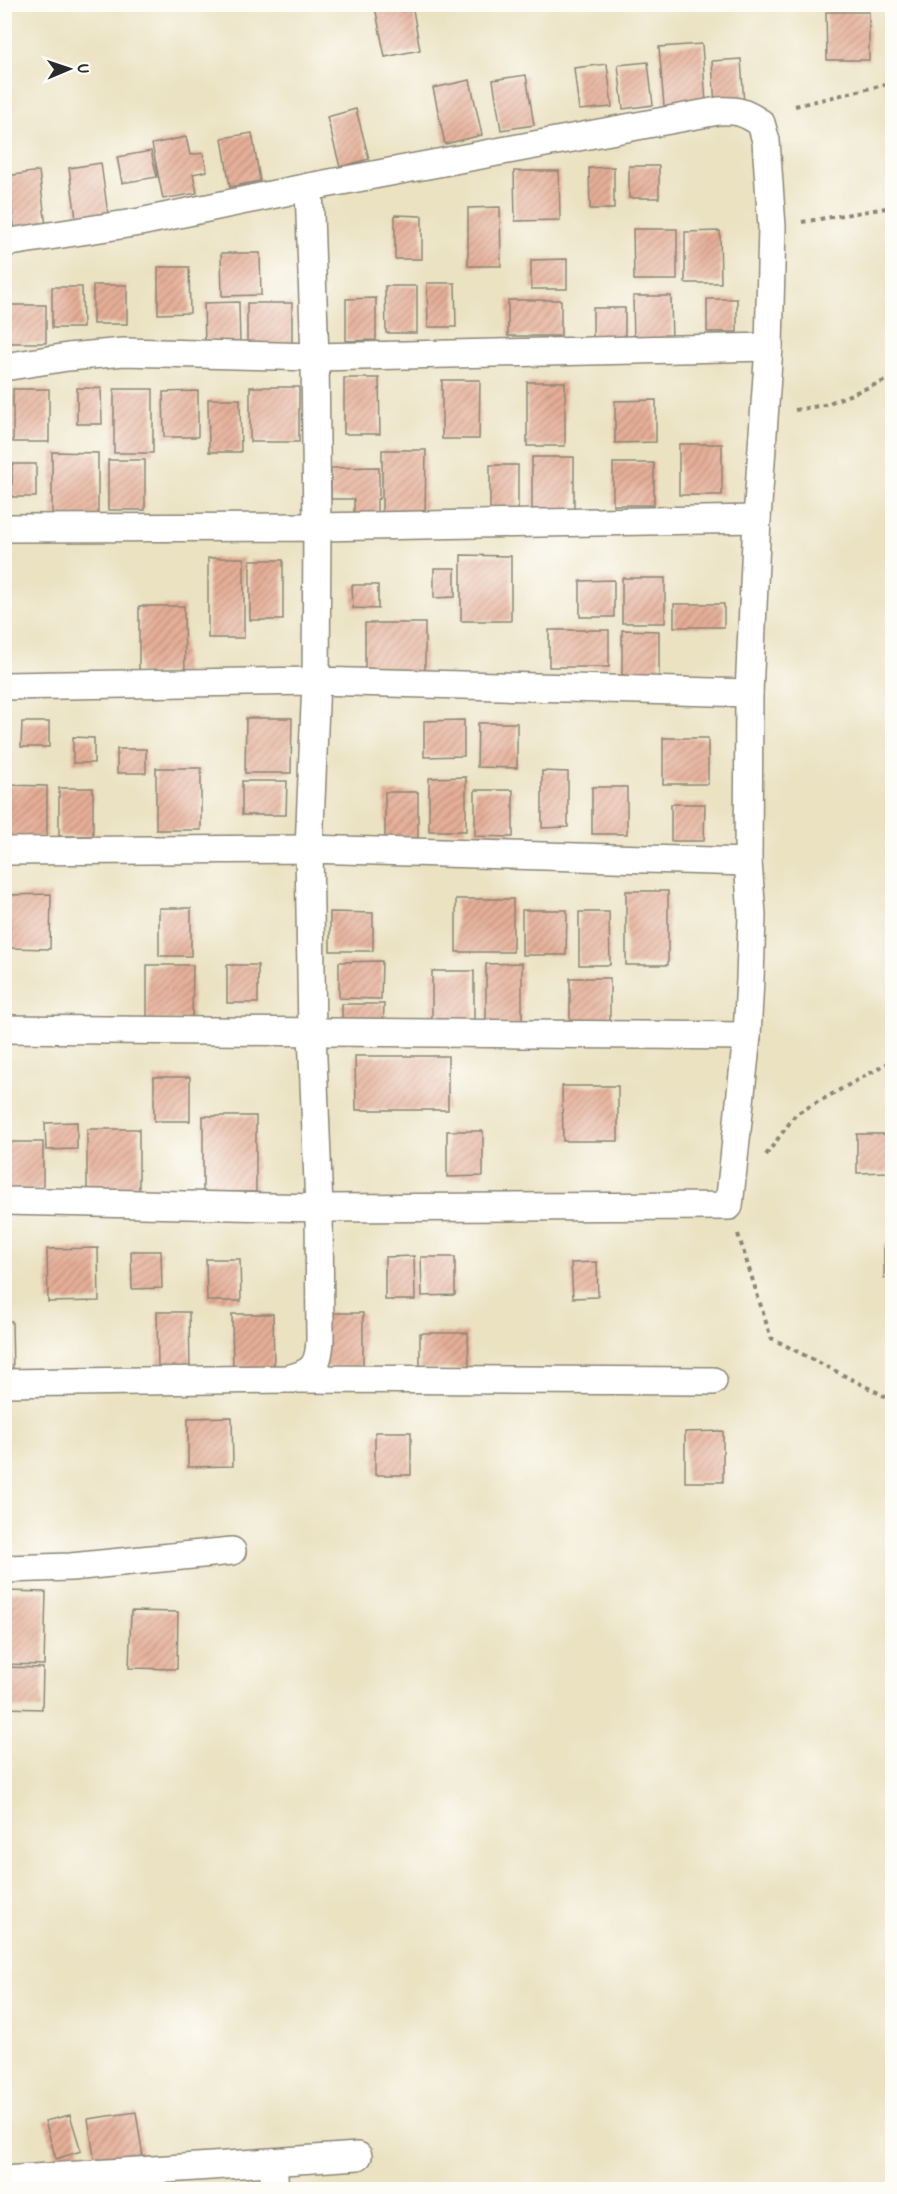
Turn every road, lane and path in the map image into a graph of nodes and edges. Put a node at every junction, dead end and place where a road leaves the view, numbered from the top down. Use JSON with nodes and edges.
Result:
{"nodes":[{"id":1,"x":892,"y":83,"type":"edge"},
{"id":2,"x":795,"y":106,"type":"dead end"},
{"id":3,"x":309,"y":187,"type":"junction"},
{"id":4,"x":892,"y":207,"type":"edge"},
{"id":5,"x":772,"y":227,"type":"junction"},
{"id":6,"x":4,"y":243,"type":"edge"},
{"id":7,"x":769,"y":347,"type":"junction"},
{"id":8,"x":315,"y":357,"type":"junction"},
{"id":9,"x":4,"y":367,"type":"edge"},
{"id":10,"x":892,"y":378,"type":"edge"},
{"id":11,"x":765,"y":415,"type":"junction"},
{"id":12,"x":757,"y":519,"type":"junction"},
{"id":13,"x":317,"y":527,"type":"junction"},
{"id":14,"x":4,"y":528,"type":"edge"},
{"id":15,"x":316,"y":681,"type":"junction"},
{"id":16,"x":4,"y":686,"type":"edge"},
{"id":17,"x":749,"y":693,"type":"junction"},
{"id":18,"x":309,"y":849,"type":"junction"},
{"id":19,"x":4,"y":851,"type":"edge"},
{"id":20,"x":748,"y":862,"type":"junction"},
{"id":21,"x":4,"y":1029,"type":"edge"},
{"id":22,"x":312,"y":1033,"type":"junction"},
{"id":23,"x":747,"y":1036,"type":"junction"},
{"id":24,"x":892,"y":1061,"type":"edge"},
{"id":25,"x":763,"y":1160,"type":"dead end"},
{"id":26,"x":4,"y":1201,"type":"edge"},
{"id":27,"x":729,"y":1206,"type":"junction"},
{"id":28,"x":319,"y":1208,"type":"junction"},
{"id":29,"x":287,"y":1379,"type":"junction"},
{"id":30,"x":713,"y":1381,"type":"dead end"},
{"id":31,"x":4,"y":1383,"type":"edge"},
{"id":32,"x":892,"y":1400,"type":"edge"},
{"id":33,"x":232,"y":1551,"type":"dead end"},
{"id":34,"x":4,"y":1569,"type":"edge"},
{"id":35,"x":358,"y":2156,"type":"dead end"},
{"id":36,"x":273,"y":2162,"type":"junction"},
{"id":37,"x":4,"y":2180,"type":"edge"},
{"id":38,"x":274,"y":2190,"type":"edge"}],
"edges":[{"from":1,"to":2,"type":"path"},
{"from":3,"to":5,"type":"street"},
{"from":3,"to":6,"type":"street"},
{"from":3,"to":8,"type":"street"},
{"from":4,"to":5,"type":"path"},
{"from":5,"to":7,"type":"street"},
{"from":7,"to":8,"type":"street"},
{"from":7,"to":11,"type":"street"},
{"from":8,"to":9,"type":"street"},
{"from":8,"to":13,"type":"street"},
{"from":10,"to":11,"type":"path"},
{"from":11,"to":12,"type":"street"},
{"from":12,"to":13,"type":"street"},
{"from":12,"to":17,"type":"street"},
{"from":13,"to":14,"type":"street"},
{"from":13,"to":15,"type":"street"},
{"from":15,"to":16,"type":"street"},
{"from":15,"to":17,"type":"street"},
{"from":15,"to":18,"type":"street"},
{"from":17,"to":20,"type":"street"},
{"from":18,"to":19,"type":"street"},
{"from":18,"to":20,"type":"street"},
{"from":18,"to":22,"type":"street"},
{"from":20,"to":23,"type":"street"},
{"from":21,"to":22,"type":"street"},
{"from":22,"to":23,"type":"street"},
{"from":22,"to":28,"type":"street"},
{"from":23,"to":27,"type":"street"},
{"from":24,"to":25,"type":"path"},
{"from":26,"to":28,"type":"street"},
{"from":27,"to":28,"type":"street"},
{"from":27,"to":32,"type":"path"},
{"from":28,"to":29,"type":"street"},
{"from":29,"to":30,"type":"street"},
{"from":29,"to":31,"type":"street"},
{"from":33,"to":34,"type":"street"},
{"from":35,"to":36,"type":"street"},
{"from":36,"to":37,"type":"street"},
{"from":36,"to":38,"type":"street"}]}
